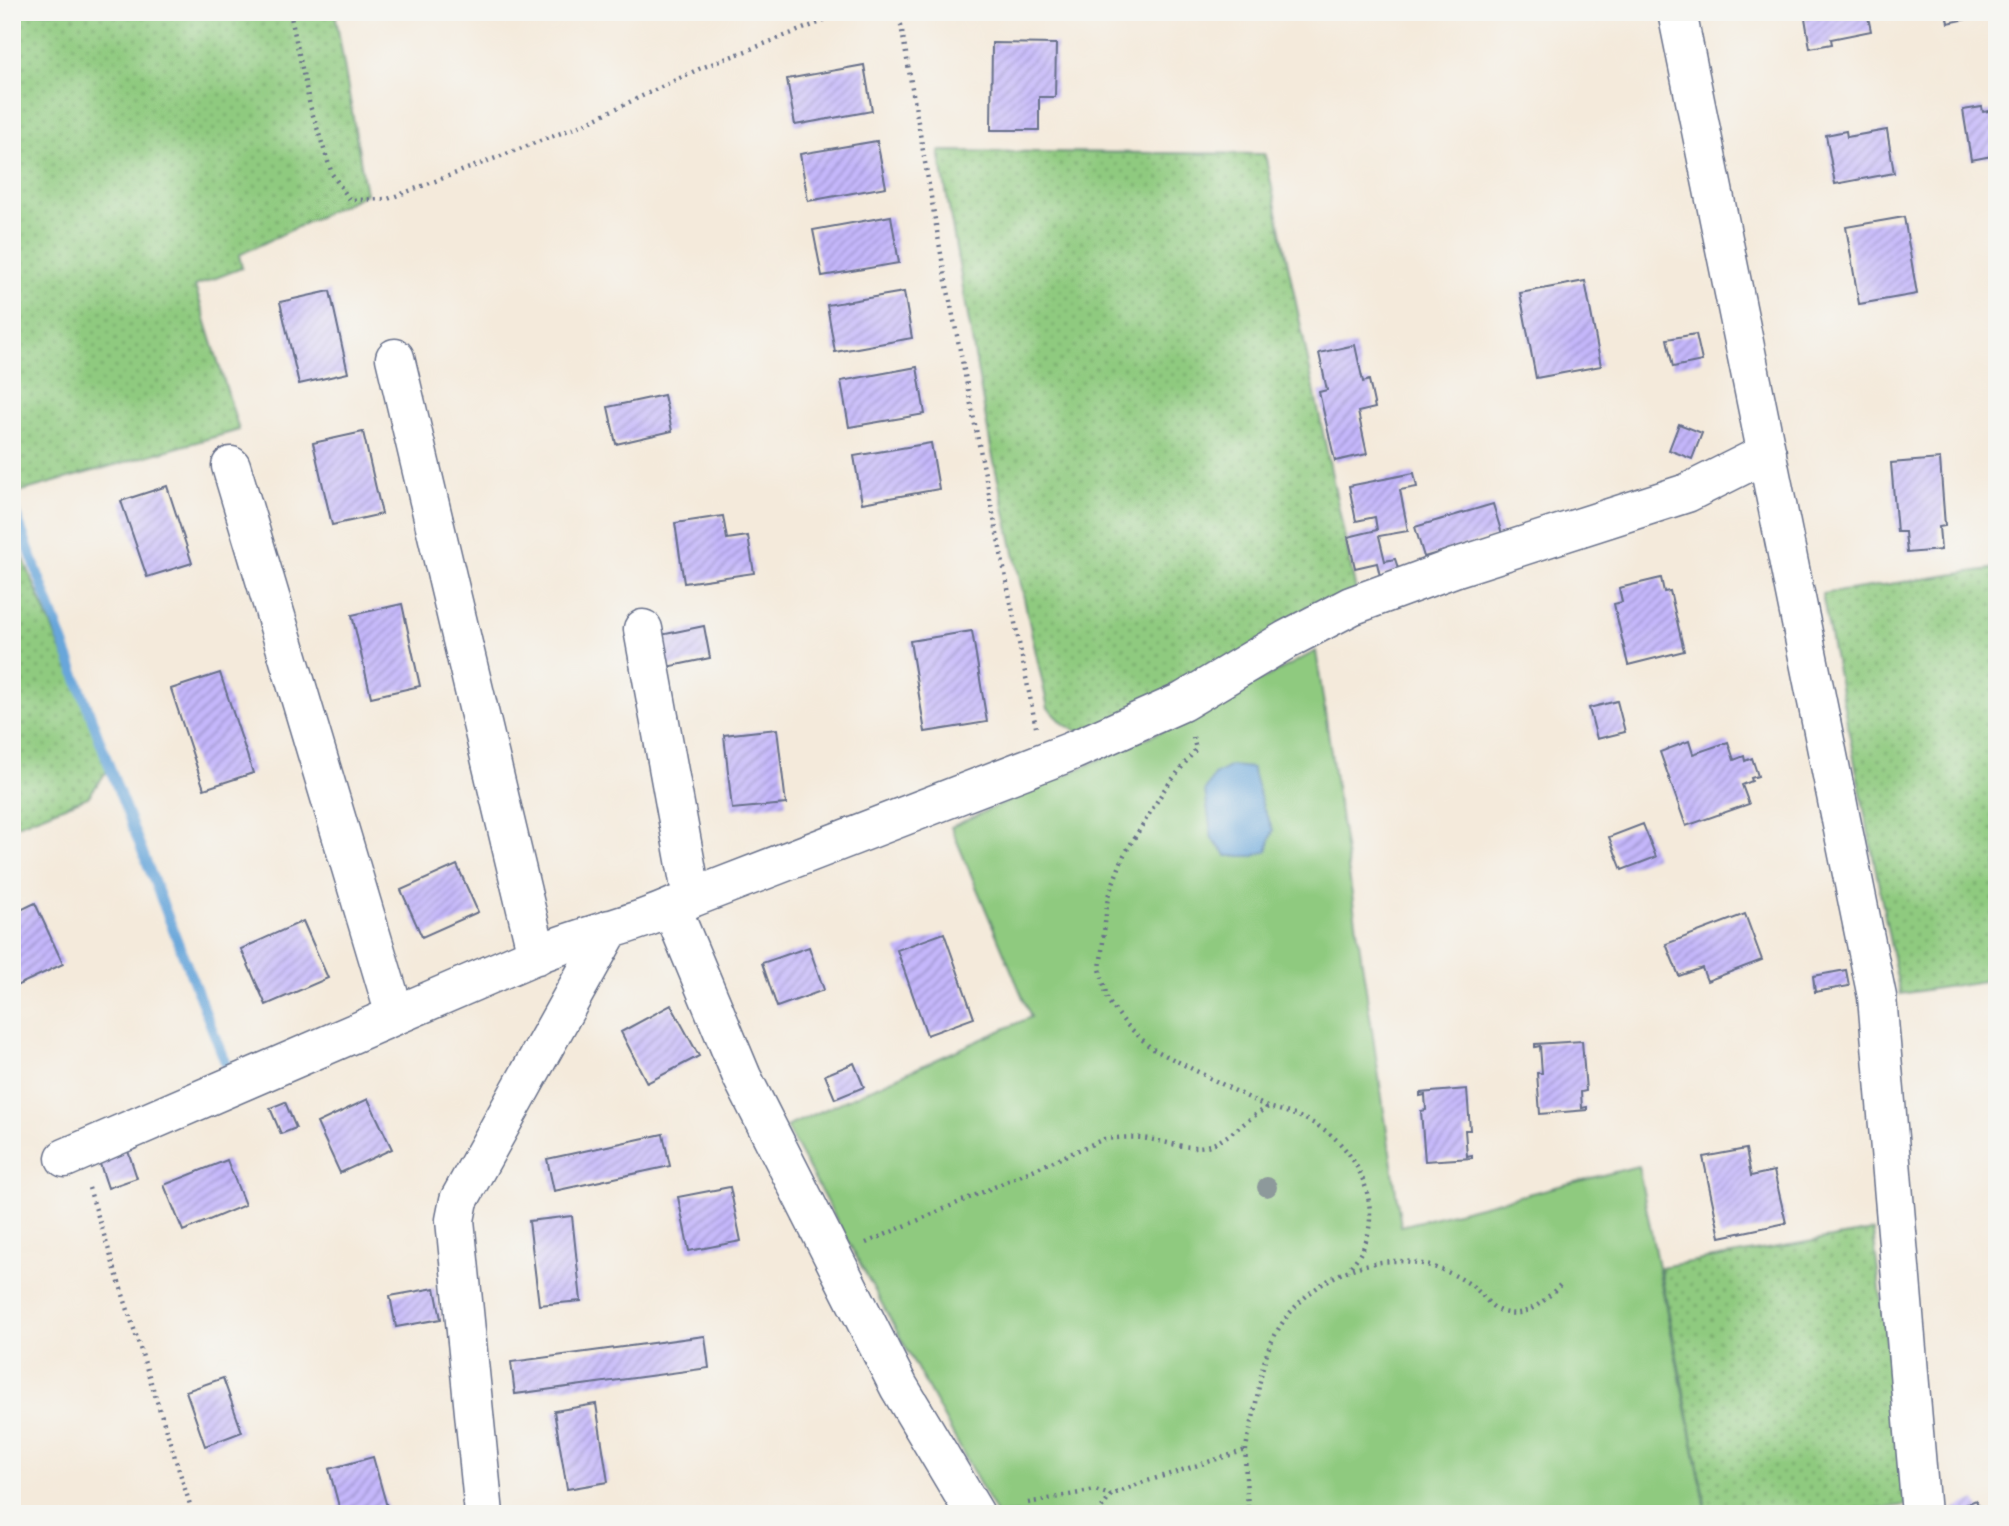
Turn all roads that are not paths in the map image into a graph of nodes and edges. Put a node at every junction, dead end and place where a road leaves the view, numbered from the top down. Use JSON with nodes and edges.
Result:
{"nodes":[{"id":1,"x":1677,"y":12,"type":"edge"},
{"id":2,"x":395,"y":358,"type":"dead end"},
{"id":3,"x":1766,"y":453,"type":"junction"},
{"id":4,"x":231,"y":466,"type":"dead end"},
{"id":5,"x":643,"y":629,"type":"dead end"},
{"id":6,"x":682,"y":903,"type":"junction"},
{"id":7,"x":610,"y":929,"type":"junction"},
{"id":8,"x":537,"y":955,"type":"junction"},
{"id":9,"x":395,"y":1015,"type":"junction"},
{"id":10,"x":71,"y":1155,"type":"road end"},
{"id":11,"x":484,"y":1514,"type":"edge"},
{"id":12,"x":975,"y":1514,"type":"edge"},
{"id":13,"x":1921,"y":1514,"type":"edge"}],
"edges":[{"from":1,"to":3,"type":"street"},
{"from":2,"to":8,"type":"street"},
{"from":3,"to":6,"type":"street"},
{"from":3,"to":13,"type":"street"},
{"from":4,"to":9,"type":"street"},
{"from":5,"to":6,"type":"street"},
{"from":6,"to":7,"type":"street"},
{"from":6,"to":12,"type":"street"},
{"from":7,"to":8,"type":"street"},
{"from":7,"to":11,"type":"street"},
{"from":8,"to":9,"type":"street"},
{"from":9,"to":10,"type":"street"}]}
